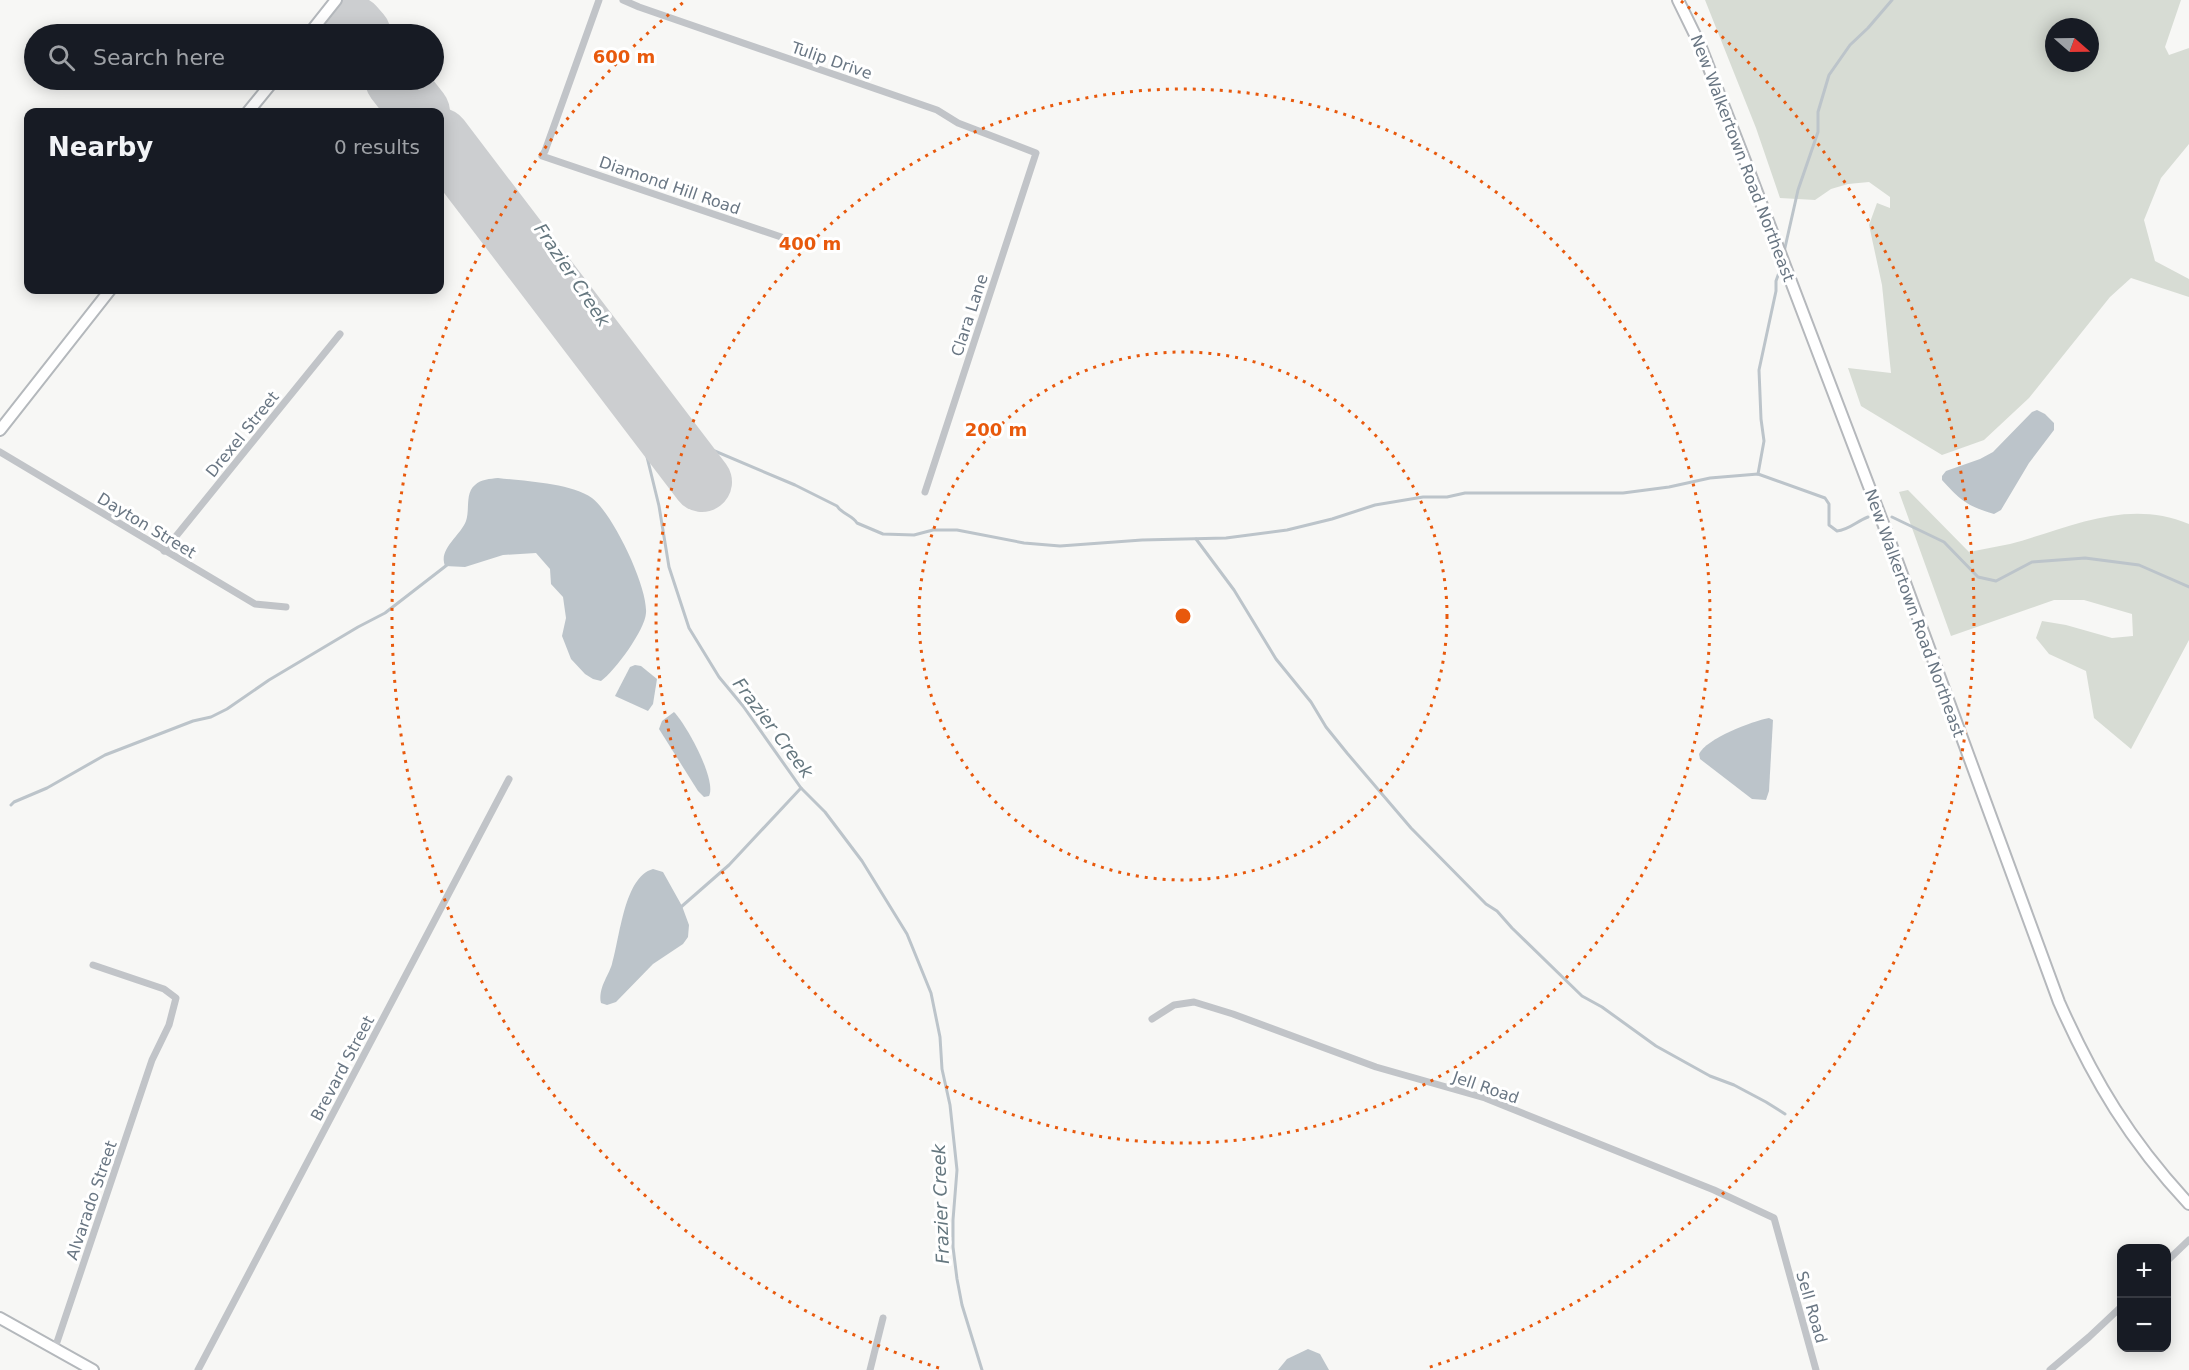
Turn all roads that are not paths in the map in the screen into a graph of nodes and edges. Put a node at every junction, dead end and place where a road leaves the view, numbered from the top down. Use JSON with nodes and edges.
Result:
{"nodes":[{"id":1,"x":336,"y":0,"type":"edge"},
{"id":2,"x":599,"y":0,"type":"edge"},
{"id":3,"x":623,"y":0,"type":"edge"},
{"id":4,"x":1678,"y":0,"type":"edge"},
{"id":5,"x":317,"y":24,"type":"edge"},
{"id":6,"x":266,"y":90,"type":"edge"},
{"id":7,"x":251,"y":108,"type":"edge"},
{"id":8,"x":1030,"y":151,"type":"joint"},
{"id":9,"x":790,"y":240,"type":"dead end"},
{"id":10,"x":107,"y":294,"type":"edge"},
{"id":11,"x":340,"y":334,"type":"dead end"},
{"id":12,"x":0,"y":430,"type":"edge"},
{"id":13,"x":0,"y":452,"type":"edge"},
{"id":14,"x":925,"y":492,"type":"dead end"},
{"id":15,"x":164,"y":551,"type":"junction"},
{"id":16,"x":286,"y":607,"type":"dead end"},
{"id":17,"x":509,"y":779,"type":"dead end"},
{"id":18,"x":93,"y":965,"type":"dead end"},
{"id":19,"x":1152,"y":1019,"type":"dead end"},
{"id":20,"x":2189,"y":1204,"type":"edge"},
{"id":21,"x":2189,"y":1240,"type":"edge"},
{"id":22,"x":1782,"y":1251,"type":"joint"},
{"id":23,"x":2171,"y":1257,"type":"edge"},
{"id":24,"x":2117,"y":1310,"type":"edge"},
{"id":25,"x":0,"y":1317,"type":"edge"},
{"id":26,"x":883,"y":1318,"type":"dead end"},
{"id":27,"x":55,"y":1348,"type":"junction"},
{"id":28,"x":93,"y":1370,"type":"edge"},
{"id":29,"x":198,"y":1370,"type":"edge"},
{"id":30,"x":870,"y":1370,"type":"edge"},
{"id":31,"x":1816,"y":1370,"type":"edge"},
{"id":32,"x":2050,"y":1370,"type":"edge"}],
"edges":[{"from":1,"to":5,"type":"main road"},
{"from":2,"to":9,"type":"street","name":"Diamond Hill Road"},
{"from":3,"to":8,"type":"street","name":"Tulip Drive"},
{"from":4,"to":20,"type":"main road","name":"New Walkertown Road Northeast"},
{"from":6,"to":7,"type":"main road"},
{"from":8,"to":14,"type":"street","name":"Clara Lane"},
{"from":10,"to":12,"type":"main road"},
{"from":11,"to":15,"type":"street","name":"Drexel Street"},
{"from":13,"to":15,"type":"street","name":"Dayton Street"},
{"from":15,"to":16,"type":"street","name":"Dayton Street"},
{"from":17,"to":29,"type":"street","name":"Brevard Street"},
{"from":18,"to":27,"type":"street","name":"Alvarado Street"},
{"from":19,"to":22,"type":"street","name":"Jell Road"},
{"from":21,"to":23,"type":"street"},
{"from":22,"to":31,"type":"street","name":"Sell Road"},
{"from":24,"to":32,"type":"street"},
{"from":25,"to":27,"type":"main road"},
{"from":26,"to":30,"type":"street"},
{"from":27,"to":28,"type":"main road"}]}
